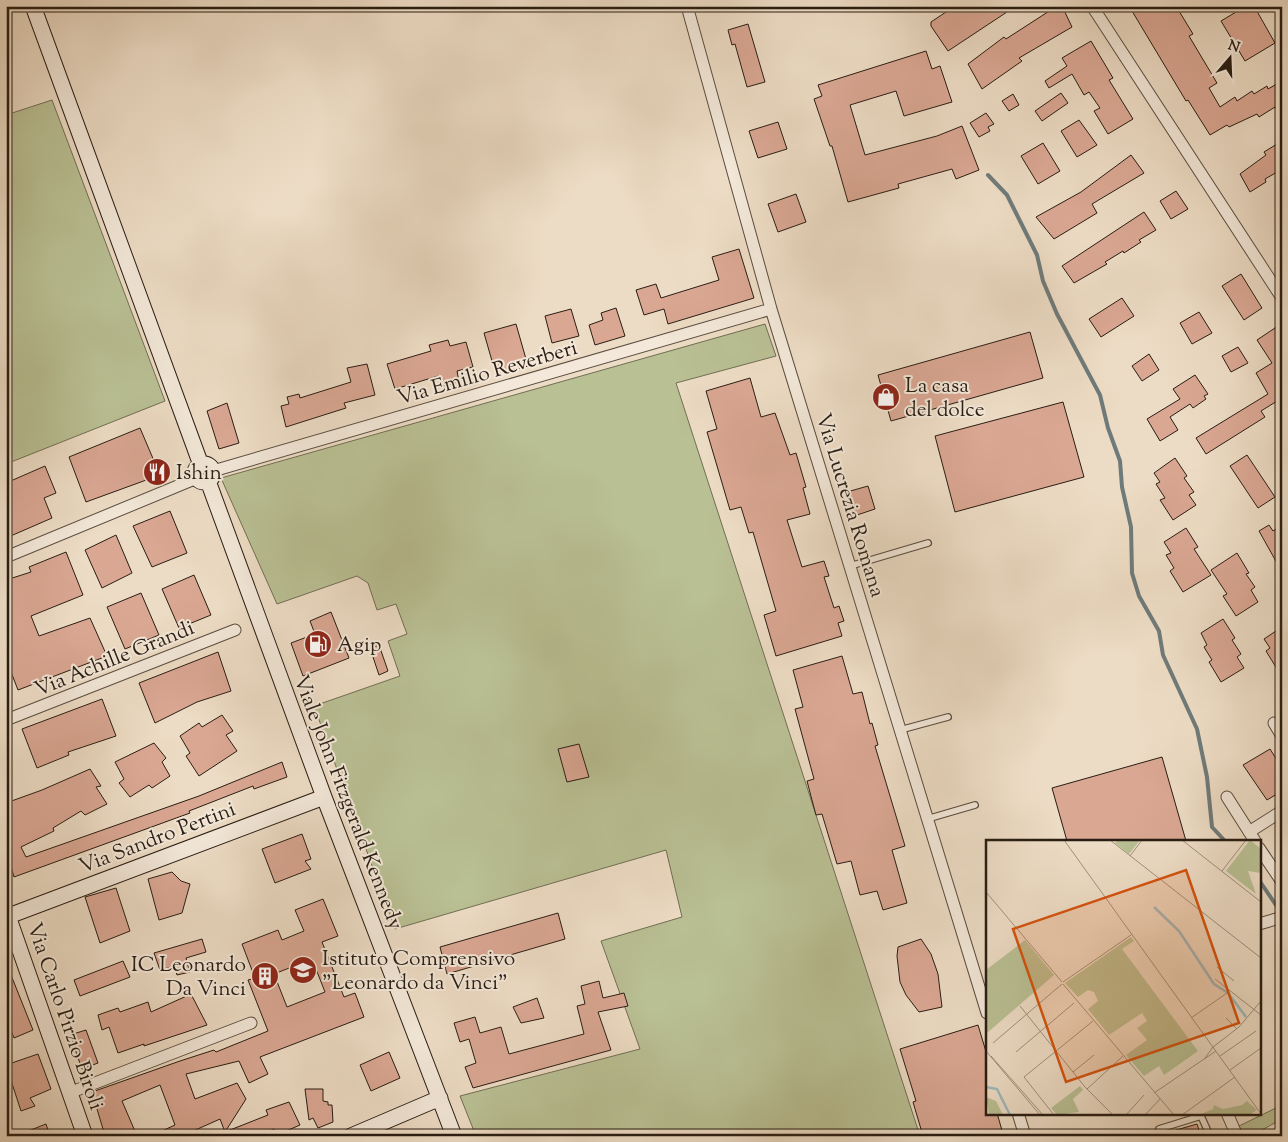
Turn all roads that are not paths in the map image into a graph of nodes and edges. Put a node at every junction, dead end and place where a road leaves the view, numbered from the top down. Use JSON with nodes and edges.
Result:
{"nodes":[{"id":1,"x":32,"y":6,"type":"edge"},
{"id":2,"x":687,"y":6,"type":"edge"},
{"id":3,"x":1092,"y":6,"type":"edge"},
{"id":4,"x":1282,"y":298,"type":"edge"},
{"id":5,"x":771,"y":309,"type":"junction"},
{"id":6,"x":205,"y":474,"type":"junction"},
{"id":7,"x":928,"y":543,"type":"dead end"},
{"id":8,"x":6,"y":557,"type":"edge"},
{"id":9,"x":850,"y":566,"type":"junction"},
{"id":10,"x":235,"y":630,"type":"dead end"},
{"id":11,"x":948,"y":718,"type":"dead end"},
{"id":12,"x":6,"y":720,"type":"edge"},
{"id":13,"x":1274,"y":723,"type":"dead end"},
{"id":14,"x":900,"y":730,"type":"junction"},
{"id":15,"x":1282,"y":736,"type":"edge"},
{"id":16,"x":324,"y":797,"type":"junction"},
{"id":17,"x":1227,"y":797,"type":"dead end"},
{"id":18,"x":975,"y":805,"type":"dead end"},
{"id":19,"x":1282,"y":811,"type":"edge"},
{"id":20,"x":927,"y":819,"type":"junction"},
{"id":21,"x":1252,"y":836,"type":"edge"},
{"id":22,"x":1260,"y":849,"type":"edge"},
{"id":23,"x":1282,"y":882,"type":"edge"},
{"id":24,"x":7,"y":915,"type":"edge"},
{"id":25,"x":1276,"y":919,"type":"dead end"},
{"id":26,"x":1260,"y":924,"type":"edge"},
{"id":27,"x":986,"y":1007,"type":"edge"},
{"id":28,"x":250,"y":1023,"type":"dead end"},
{"id":29,"x":69,"y":1093,"type":"junction"},
{"id":30,"x":440,"y":1098,"type":"junction"},
{"id":31,"x":1018,"y":1114,"type":"edge"},
{"id":32,"x":1226,"y":1114,"type":"edge"},
{"id":33,"x":85,"y":1136,"type":"edge"},
{"id":34,"x":352,"y":1136,"type":"edge"},
{"id":35,"x":454,"y":1136,"type":"edge"},
{"id":36,"x":1025,"y":1136,"type":"edge"},
{"id":37,"x":1161,"y":1136,"type":"edge"},
{"id":38,"x":1210,"y":1136,"type":"edge"},
{"id":39,"x":1237,"y":1136,"type":"edge"}],
"edges":[{"from":1,"to":6,"type":"street","name":"Viale John Fitzgerald Kennedy"},
{"from":2,"to":5,"type":"street","name":"Via Lucrezia Romana"},
{"from":3,"to":4,"type":"street"},
{"from":5,"to":6,"type":"street","name":"Via Emilio Reverberi"},
{"from":5,"to":9,"type":"street","name":"Via Lucrezia Romana"},
{"from":6,"to":8,"type":"street","name":"Via Emilio Reverberi"},
{"from":6,"to":16,"type":"street","name":"Viale John Fitzgerald Kennedy"},
{"from":7,"to":9,"type":"lane"},
{"from":9,"to":14,"type":"street","name":"Via Lucrezia Romana"},
{"from":10,"to":12,"type":"street","name":"Via Achille Grandi"},
{"from":11,"to":14,"type":"lane"},
{"from":13,"to":15,"type":"street"},
{"from":14,"to":20,"type":"street","name":"Via Lucrezia Romana"},
{"from":16,"to":24,"type":"street","name":"Via Sandro Pertini"},
{"from":16,"to":30,"type":"street","name":"Viale John Fitzgerald Kennedy"},
{"from":17,"to":21,"type":"street"},
{"from":18,"to":20,"type":"lane"},
{"from":19,"to":21,"type":"street"},
{"from":20,"to":27,"type":"street","name":"Via Lucrezia Romana"},
{"from":22,"to":23,"type":"street"},
{"from":24,"to":29,"type":"street","name":"Via Carlo Pirzio Biroli"},
{"from":25,"to":26,"type":"street"},
{"from":28,"to":29,"type":"street"},
{"from":29,"to":33,"type":"street","name":"Via Carlo Pirzio Biroli"},
{"from":30,"to":34,"type":"street"},
{"from":30,"to":35,"type":"street","name":"Viale John Fitzgerald Kennedy"},
{"from":31,"to":36,"type":"street"},
{"from":32,"to":39,"type":"street"},
{"from":37,"to":38,"type":"lane"}]}
